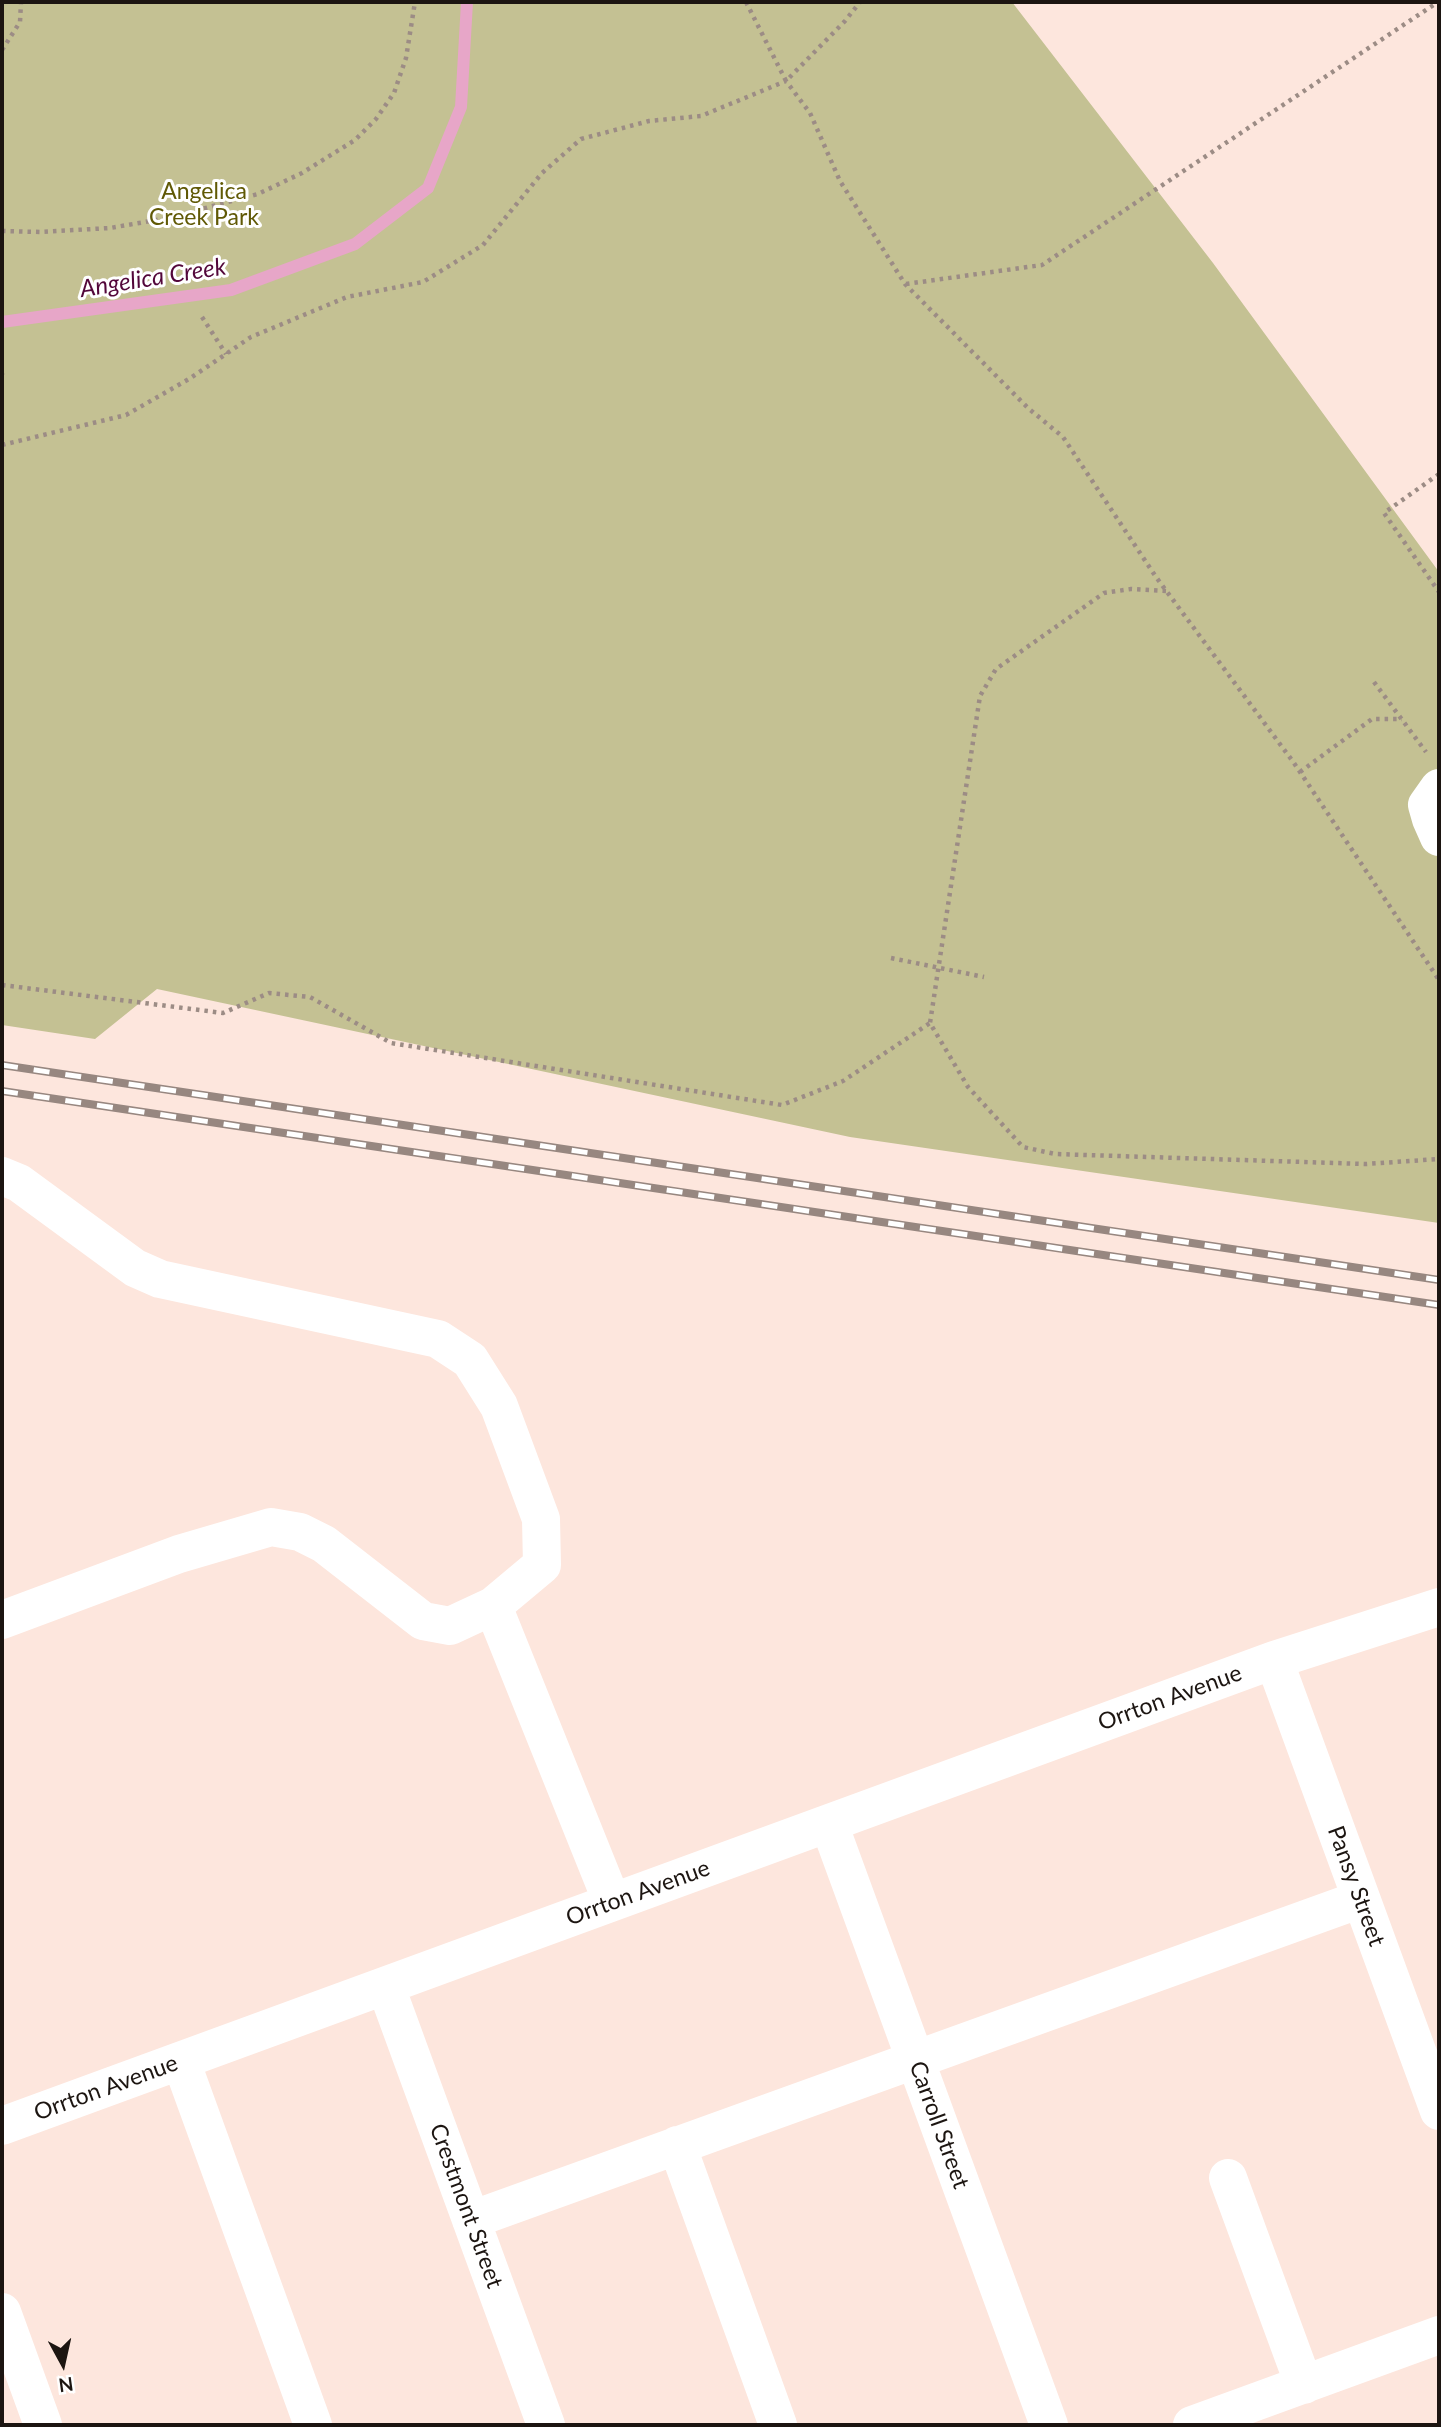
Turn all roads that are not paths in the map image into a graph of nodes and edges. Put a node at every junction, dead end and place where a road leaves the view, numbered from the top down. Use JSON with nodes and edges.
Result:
{"nodes":[{"id":1,"x":1435,"y":774,"type":"edge"},
{"id":2,"x":1439,"y":837,"type":"edge"},
{"id":3,"x":2,"y":1176,"type":"edge"},
{"id":4,"x":493,"y":1606,"type":"junction"},
{"id":5,"x":1439,"y":1607,"type":"edge"},
{"id":6,"x":2,"y":1620,"type":"edge"},
{"id":7,"x":1274,"y":1660,"type":"junction"},
{"id":8,"x":829,"y":1824,"type":"junction"},
{"id":9,"x":1361,"y":1899,"type":"junction"},
{"id":10,"x":612,"y":1902,"type":"junction"},
{"id":11,"x":386,"y":1987,"type":"junction"},
{"id":12,"x":915,"y":2059,"type":"junction"},
{"id":13,"x":181,"y":2061,"type":"junction"},
{"id":14,"x":1439,"y":2111,"type":"edge"},
{"id":15,"x":2,"y":2126,"type":"edge"},
{"id":16,"x":677,"y":2145,"type":"junction"},
{"id":17,"x":1228,"y":2178,"type":"dead end"},
{"id":18,"x":471,"y":2220,"type":"junction"},
{"id":19,"x":2,"y":2312,"type":"edge"},
{"id":20,"x":1439,"y":2335,"type":"edge"},
{"id":21,"x":1304,"y":2385,"type":"junction"},
{"id":22,"x":43,"y":2425,"type":"edge"},
{"id":23,"x":313,"y":2425,"type":"edge"},
{"id":24,"x":546,"y":2425,"type":"edge"},
{"id":25,"x":778,"y":2425,"type":"edge"},
{"id":26,"x":1049,"y":2425,"type":"edge"},
{"id":27,"x":1192,"y":2425,"type":"edge"}],
"edges":[{"from":1,"to":2,"type":"street"},
{"from":3,"to":4,"type":"street"},
{"from":4,"to":6,"type":"street"},
{"from":4,"to":10,"type":"street"},
{"from":5,"to":7,"type":"street","name":"Orrton Avenue"},
{"from":7,"to":8,"type":"street","name":"Orrton Avenue"},
{"from":7,"to":9,"type":"street","name":"Pansy Street"},
{"from":8,"to":10,"type":"street","name":"Orrton Avenue"},
{"from":8,"to":12,"type":"street","name":"Carroll Street"},
{"from":9,"to":12,"type":"street"},
{"from":9,"to":14,"type":"street","name":"Pansy Street"},
{"from":10,"to":11,"type":"street","name":"Orrton Avenue"},
{"from":11,"to":13,"type":"street","name":"Orrton Avenue"},
{"from":11,"to":18,"type":"street","name":"Crestmont Street"},
{"from":12,"to":16,"type":"street"},
{"from":12,"to":26,"type":"street","name":"Carroll Street"},
{"from":13,"to":15,"type":"street","name":"Orrton Avenue"},
{"from":13,"to":23,"type":"street"},
{"from":16,"to":18,"type":"street"},
{"from":16,"to":25,"type":"street"},
{"from":17,"to":21,"type":"street"},
{"from":18,"to":24,"type":"street","name":"Crestmont Street"},
{"from":19,"to":22,"type":"street"},
{"from":20,"to":21,"type":"street"},
{"from":21,"to":27,"type":"street"}]}
